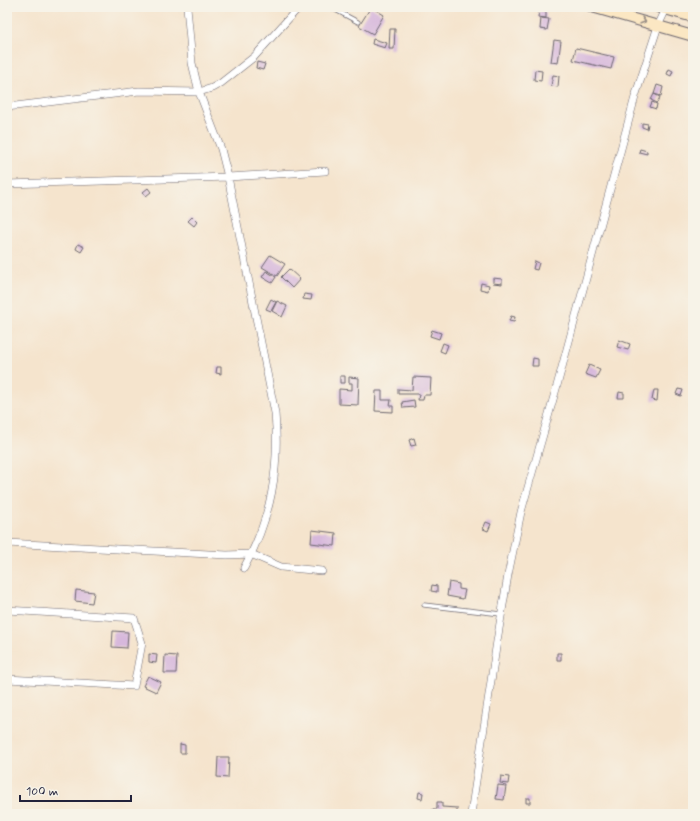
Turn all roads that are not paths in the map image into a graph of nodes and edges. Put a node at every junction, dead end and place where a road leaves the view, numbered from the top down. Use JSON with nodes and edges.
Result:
{"nodes":[{"id":1,"x":187,"y":7,"type":"edge"},
{"id":2,"x":299,"y":7,"type":"edge"},
{"id":3,"x":330,"y":7,"type":"edge"},
{"id":4,"x":592,"y":7,"type":"edge"},
{"id":5,"x":663,"y":8,"type":"edge"},
{"id":6,"x":693,"y":17,"type":"edge"},
{"id":7,"x":358,"y":22,"type":"dead end"},
{"id":8,"x":658,"y":26,"type":"junction"},
{"id":9,"x":693,"y":36,"type":"edge"},
{"id":10,"x":199,"y":92,"type":"junction"},
{"id":11,"x":7,"y":107,"type":"edge"},
{"id":12,"x":325,"y":171,"type":"dead end"},
{"id":13,"x":228,"y":177,"type":"junction"},
{"id":14,"x":7,"y":184,"type":"edge"},
{"id":15,"x":7,"y":543,"type":"edge"},
{"id":16,"x":251,"y":554,"type":"junction"},
{"id":17,"x":244,"y":568,"type":"dead end"},
{"id":18,"x":322,"y":571,"type":"dead end"},
{"id":19,"x":424,"y":605,"type":"dead end"},
{"id":20,"x":7,"y":610,"type":"edge"},
{"id":21,"x":501,"y":614,"type":"junction"},
{"id":22,"x":7,"y":679,"type":"edge"},
{"id":23,"x":471,"y":814,"type":"edge"}],
"edges":[{"from":1,"to":10,"type":"street"},
{"from":2,"to":10,"type":"street"},
{"from":3,"to":7,"type":"lane"},
{"from":4,"to":8,"type":"main road","one_way":true},
{"from":5,"to":6,"type":"main road"},
{"from":5,"to":8,"type":"street"},
{"from":8,"to":9,"type":"main road"},
{"from":8,"to":21,"type":"street"},
{"from":10,"to":11,"type":"street"},
{"from":10,"to":13,"type":"street"},
{"from":12,"to":13,"type":"street"},
{"from":13,"to":14,"type":"street"},
{"from":13,"to":16,"type":"street"},
{"from":15,"to":16,"type":"street"},
{"from":16,"to":17,"type":"street"},
{"from":16,"to":18,"type":"street"},
{"from":19,"to":21,"type":"lane"},
{"from":20,"to":22,"type":"street"},
{"from":21,"to":23,"type":"street"}]}
